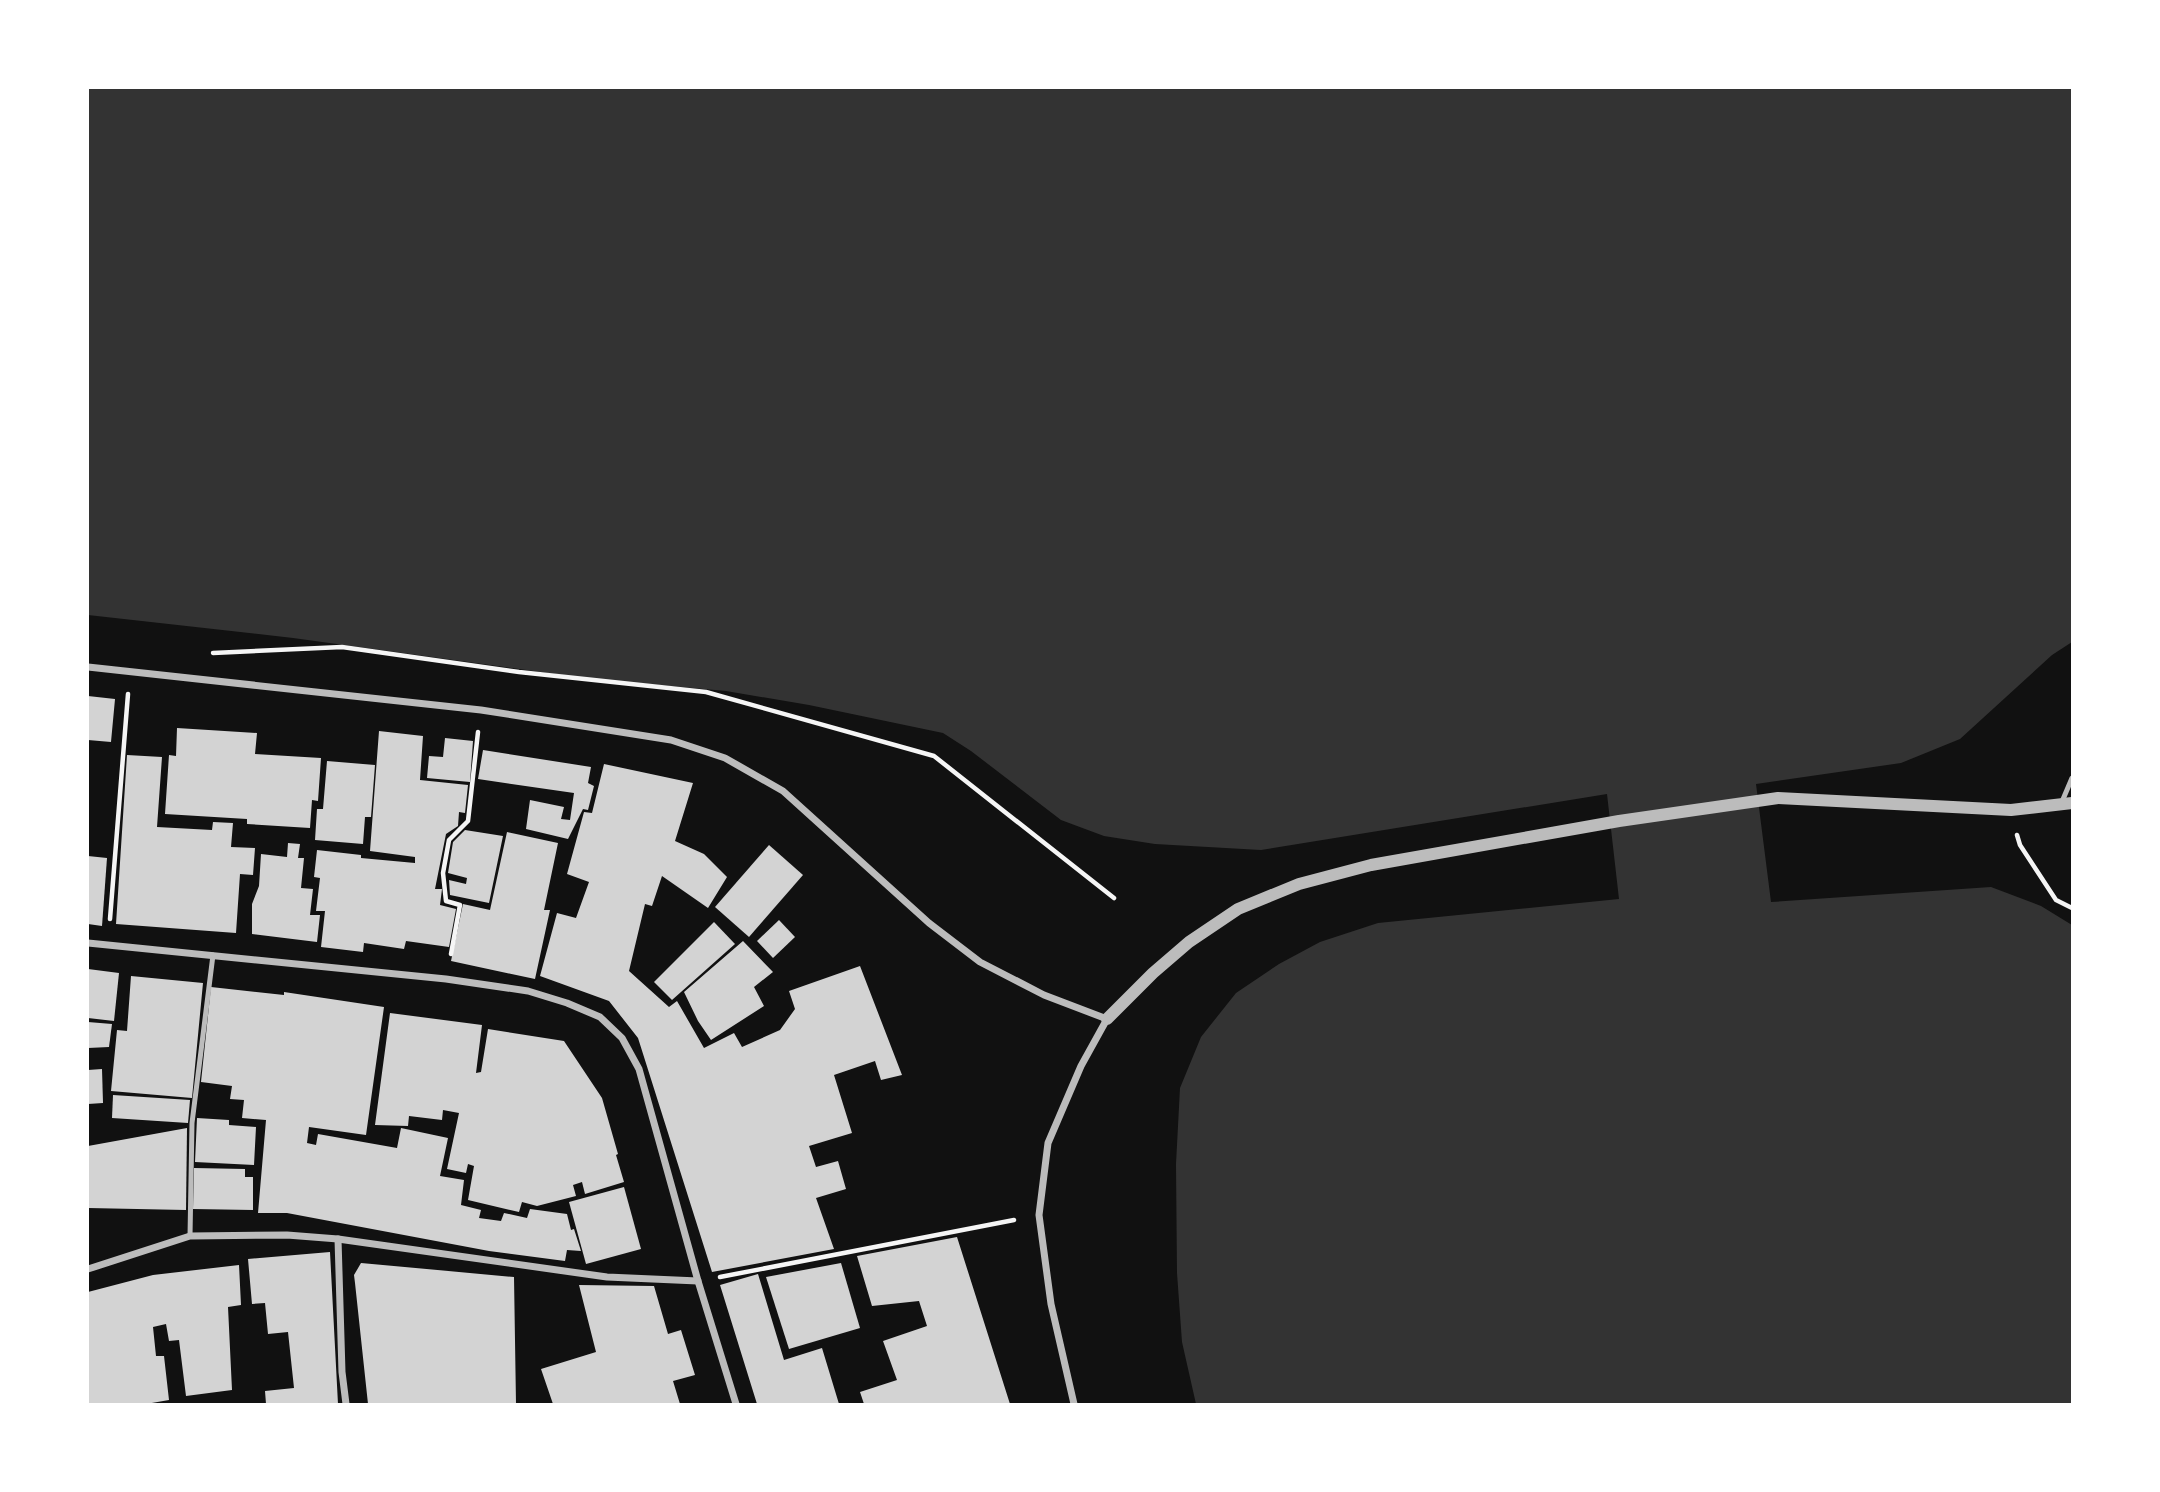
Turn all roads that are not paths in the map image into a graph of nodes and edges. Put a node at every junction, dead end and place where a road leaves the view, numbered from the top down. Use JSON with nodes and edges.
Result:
{"nodes":[{"id":1,"x":88,"y":667,"type":"edge"},
{"id":2,"x":2073,"y":778,"type":"edge"},
{"id":3,"x":2067,"y":804,"type":"edge"},
{"id":4,"x":88,"y":943,"type":"edge"},
{"id":5,"x":213,"y":955,"type":"junction"},
{"id":6,"x":1107,"y":1019,"type":"junction"},
{"id":7,"x":190,"y":1236,"type":"junction"},
{"id":8,"x":338,"y":1239,"type":"junction"},
{"id":9,"x":88,"y":1269,"type":"edge"},
{"id":10,"x":698,"y":1281,"type":"junction"},
{"id":11,"x":346,"y":1405,"type":"edge"},
{"id":12,"x":736,"y":1405,"type":"edge"},
{"id":13,"x":1074,"y":1405,"type":"edge"}],
"edges":[{"from":1,"to":6,"type":"street"},
{"from":2,"to":3,"type":"lane"},
{"from":3,"to":6,"type":"street"},
{"from":4,"to":5,"type":"street"},
{"from":5,"to":7,"type":"lane"},
{"from":5,"to":10,"type":"street"},
{"from":6,"to":13,"type":"street"},
{"from":7,"to":8,"type":"street"},
{"from":7,"to":9,"type":"street"},
{"from":8,"to":10,"type":"street"},
{"from":8,"to":11,"type":"street"},
{"from":10,"to":12,"type":"street"}]}
